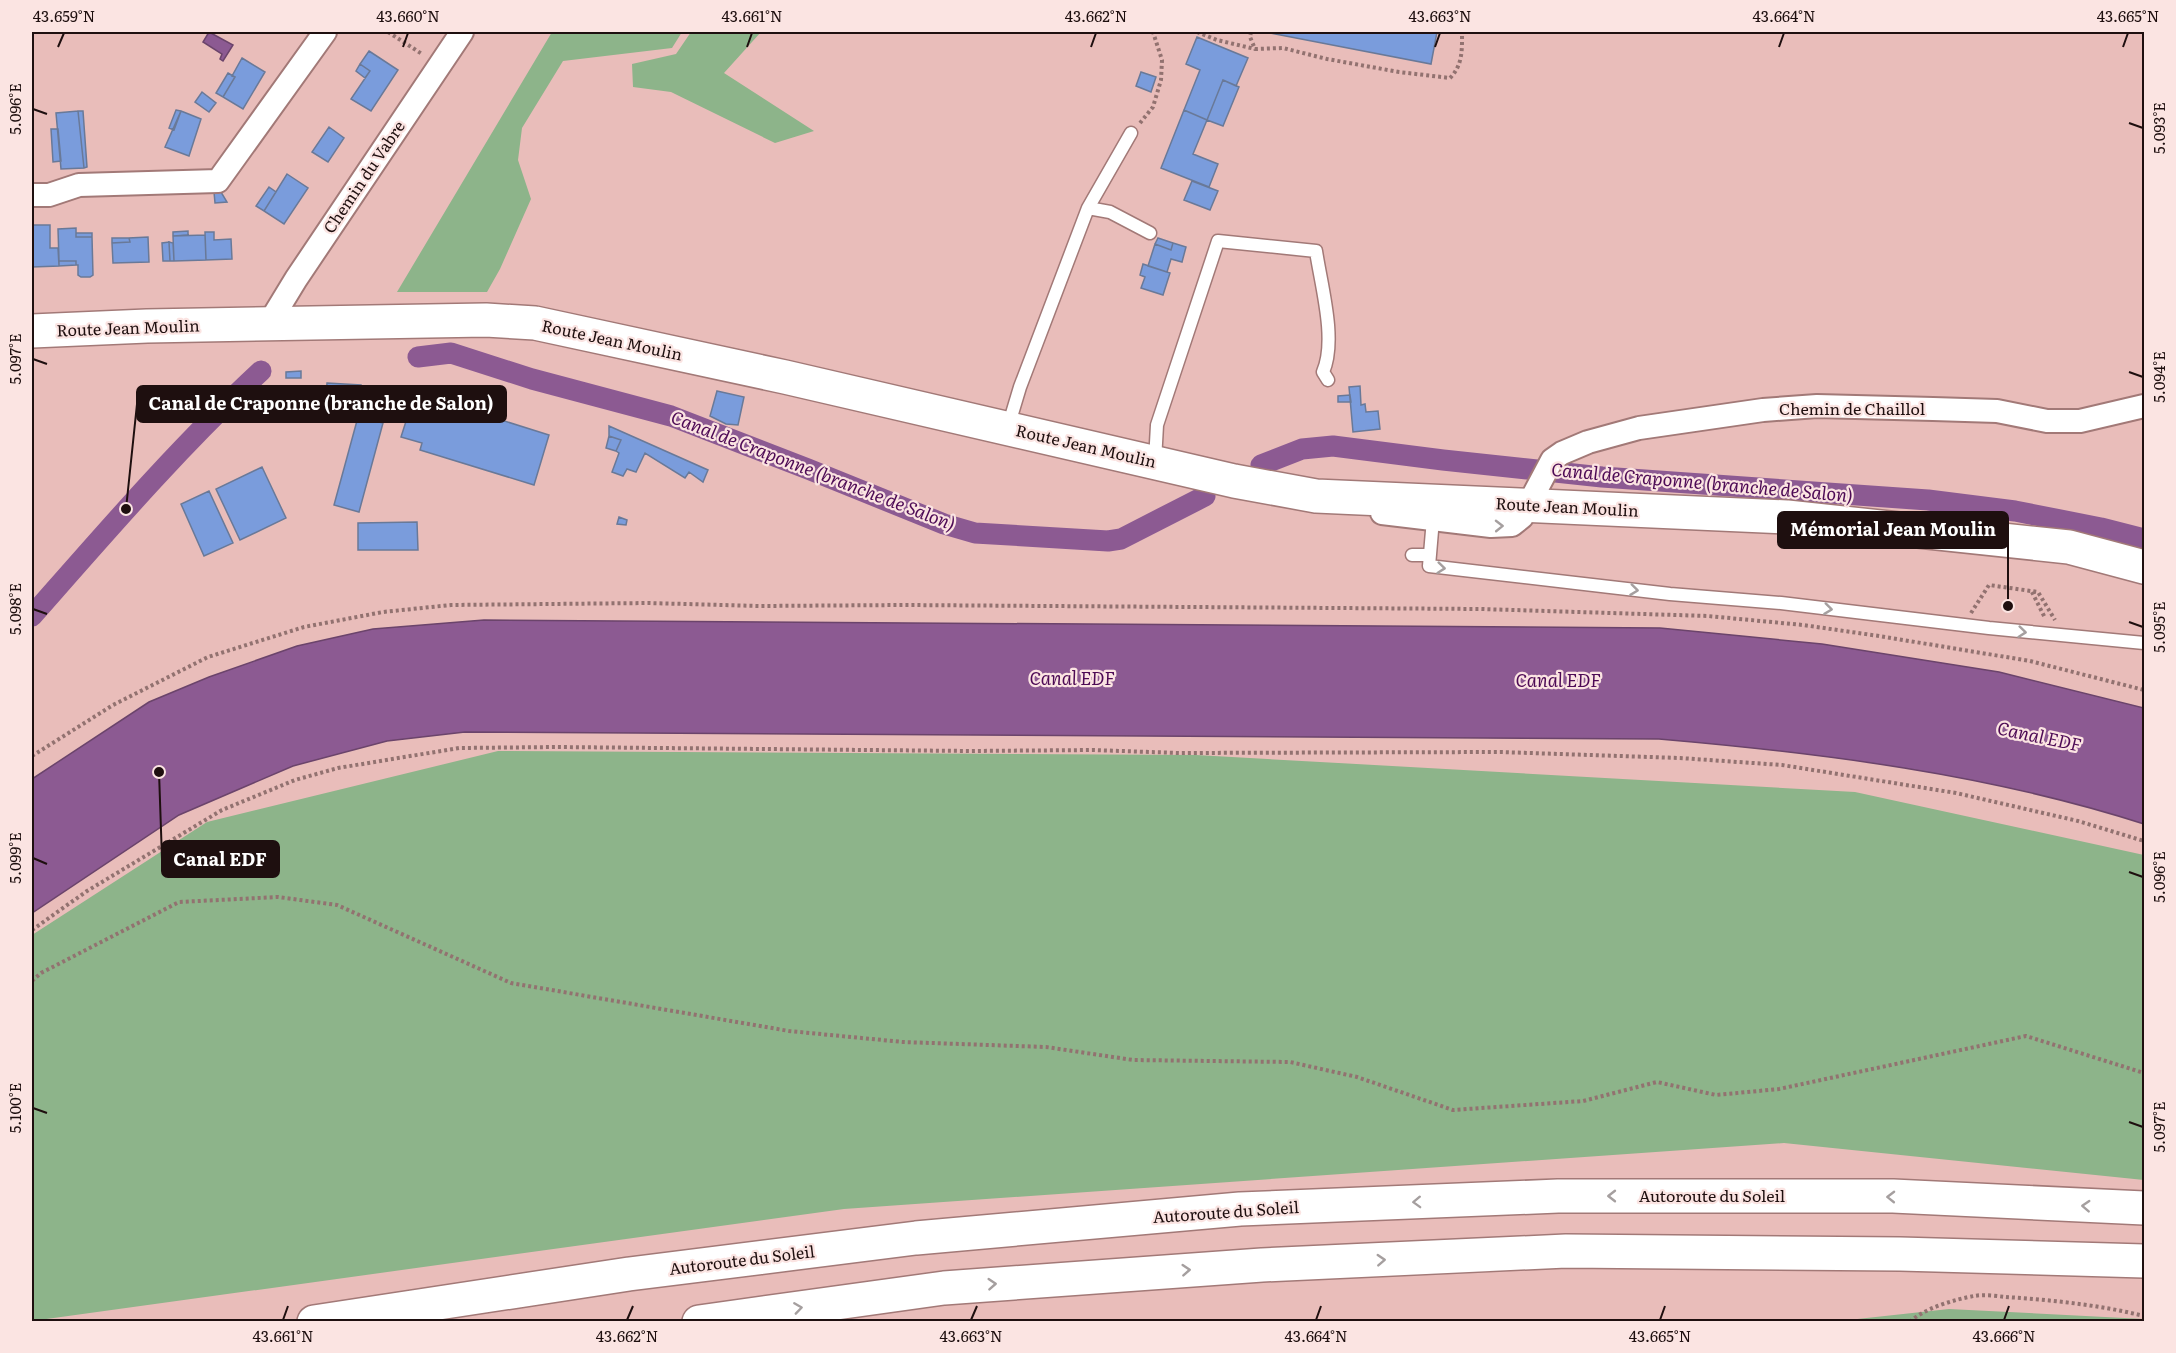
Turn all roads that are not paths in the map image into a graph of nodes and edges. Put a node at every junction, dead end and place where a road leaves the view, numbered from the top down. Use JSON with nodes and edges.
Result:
{"nodes":[{"id":1,"x":325,"y":32,"type":"edge"},
{"id":2,"x":462,"y":32,"type":"edge"},
{"id":3,"x":1131,"y":133,"type":"road end"},
{"id":4,"x":32,"y":195,"type":"edge"},
{"id":5,"x":1088,"y":208,"type":"junction"},
{"id":6,"x":1150,"y":232,"type":"dead end"},
{"id":7,"x":268,"y":325,"type":"junction"},
{"id":8,"x":32,"y":331,"type":"edge"},
{"id":9,"x":1328,"y":380,"type":"dead end"},
{"id":10,"x":2145,"y":406,"type":"edge"},
{"id":11,"x":1008,"y":428,"type":"junction"},
{"id":12,"x":1155,"y":462,"type":"junction"},
{"id":13,"x":1277,"y":488,"type":"junction"},
{"id":14,"x":1534,"y":492,"type":"junction"},
{"id":15,"x":1433,"y":519,"type":"junction"},
{"id":16,"x":1412,"y":555,"type":"dead end"},
{"id":17,"x":1430,"y":555,"type":"junction"},
{"id":18,"x":2145,"y":567,"type":"edge"},
{"id":19,"x":2145,"y":643,"type":"edge"},
{"id":20,"x":2145,"y":1208,"type":"edge"},
{"id":21,"x":2145,"y":1261,"type":"edge"},
{"id":22,"x":314,"y":1322,"type":"edge"},
{"id":23,"x":699,"y":1322,"type":"edge"}],
"edges":[{"from":1,"to":4,"type":"street"},
{"from":2,"to":7,"type":"street","name":"Chemin du Vabre"},
{"from":3,"to":5,"type":"lane"},
{"from":5,"to":6,"type":"lane"},
{"from":5,"to":11,"type":"lane"},
{"from":7,"to":8,"type":"main road","name":"Route Jean Moulin"},
{"from":7,"to":11,"type":"main road","name":"Route Jean Moulin"},
{"from":9,"to":12,"type":"lane"},
{"from":10,"to":14,"type":"street","name":"Chemin de Chaillol"},
{"from":11,"to":12,"type":"main road","name":"Route Jean Moulin"},
{"from":12,"to":13,"type":"main road","name":"Route Jean Moulin"},
{"from":13,"to":14,"type":"main road","name":"Route Jean Moulin"},
{"from":13,"to":15,"type":"street"},
{"from":15,"to":14,"type":"street","name":"Chemin de Chaillol","one_way":true},
{"from":14,"to":18,"type":"main road","name":"Route Jean Moulin"},
{"from":15,"to":17,"type":"lane"},
{"from":16,"to":17,"type":"lane"},
{"from":17,"to":19,"type":"lane","one_way":true},
{"from":20,"to":22,"type":"main road","name":"Autoroute du Soleil","one_way":true},
{"from":23,"to":21,"type":"main road","one_way":true}]}
